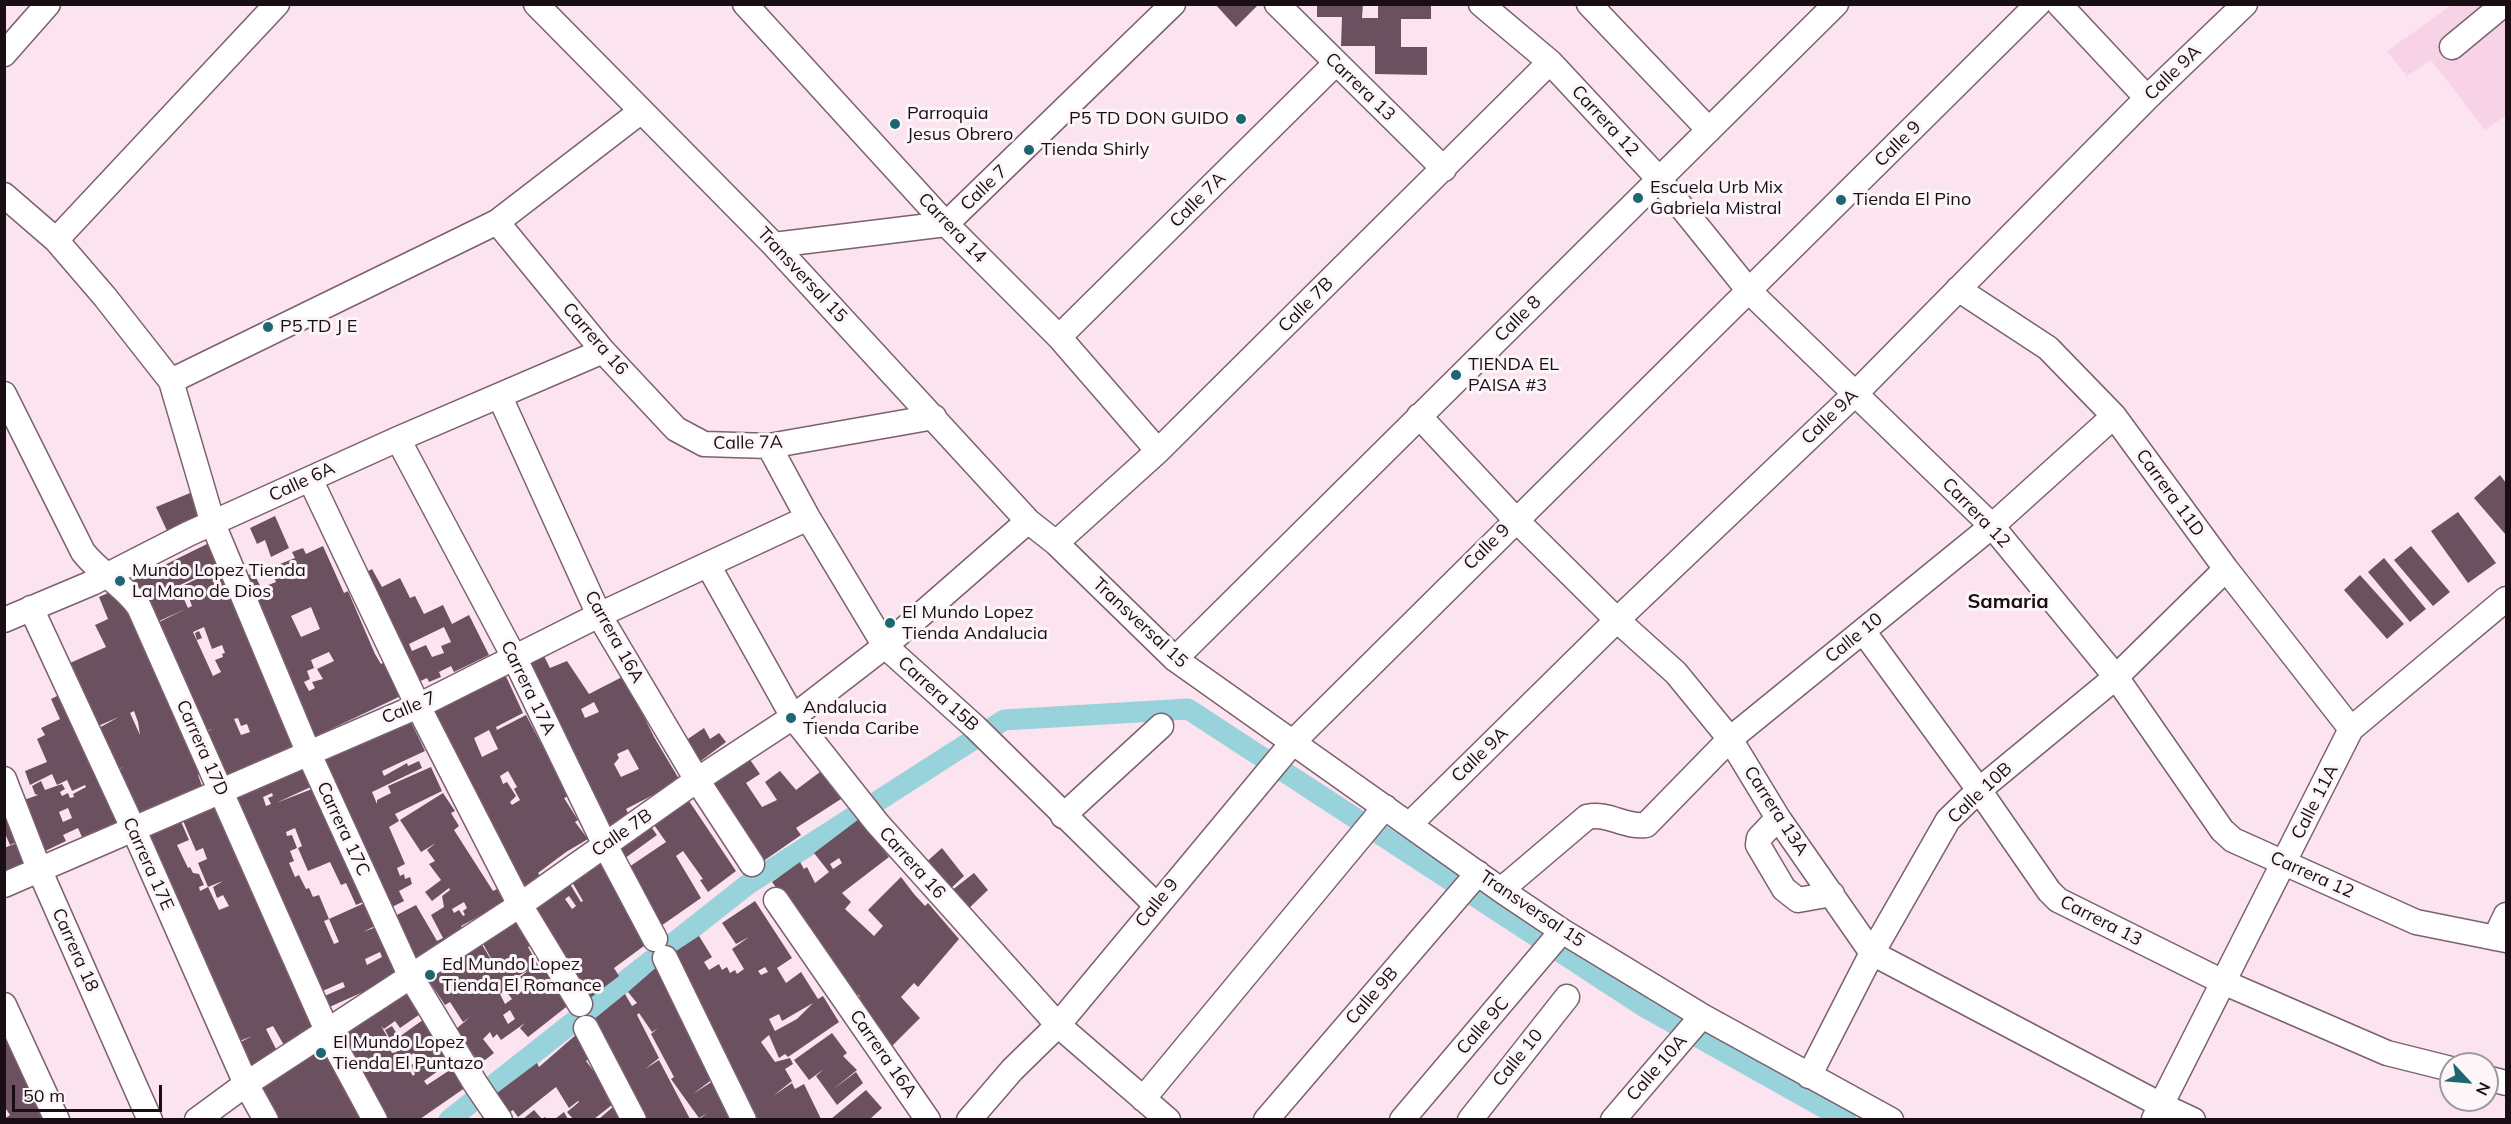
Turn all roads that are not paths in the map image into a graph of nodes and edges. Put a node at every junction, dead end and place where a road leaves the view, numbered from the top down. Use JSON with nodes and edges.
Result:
{"nodes":[{"id":1,"x":48,"y":4,"type":"edge"},
{"id":2,"x":277,"y":4,"type":"edge"},
{"id":3,"x":746,"y":4,"type":"edge"},
{"id":4,"x":1173,"y":4,"type":"edge"},
{"id":5,"x":1277,"y":4,"type":"edge"},
{"id":6,"x":1481,"y":4,"type":"edge"},
{"id":7,"x":1589,"y":4,"type":"edge"},
{"id":8,"x":2038,"y":4,"type":"edge"},
{"id":9,"x":2059,"y":4,"type":"edge"},
{"id":10,"x":2245,"y":4,"type":"edge"},
{"id":11,"x":2504,"y":4,"type":"edge"},
{"id":12,"x":538,"y":6,"type":"edge"},
{"id":13,"x":1826,"y":8,"type":"edge"},
{"id":14,"x":2452,"y":47,"type":"dead end"},
{"id":15,"x":4,"y":54,"type":"edge"},
{"id":16,"x":1550,"y":62,"type":"junction"},
{"id":17,"x":1336,"y":63,"type":"junction"},
{"id":18,"x":2147,"y":98,"type":"junction"},
{"id":19,"x":640,"y":112,"type":"junction"},
{"id":20,"x":1709,"y":130,"type":"junction"},
{"id":21,"x":1444,"y":169,"type":"junction"},
{"id":22,"x":1659,"y":179,"type":"junction"},
{"id":23,"x":4,"y":195,"type":"edge"},
{"id":24,"x":497,"y":222,"type":"junction"},
{"id":25,"x":946,"y":224,"type":"junction"},
{"id":26,"x":56,"y":240,"type":"junction"},
{"id":27,"x":774,"y":245,"type":"junction"},
{"id":28,"x":1958,"y":289,"type":"junction"},
{"id":29,"x":1750,"y":291,"type":"junction"},
{"id":30,"x":1059,"y":337,"type":"junction"},
{"id":31,"x":603,"y":351,"type":"junction"},
{"id":32,"x":171,"y":381,"type":"junction"},
{"id":33,"x":1856,"y":393,"type":"junction"},
{"id":34,"x":4,"y":394,"type":"edge"},
{"id":35,"x":500,"y":397,"type":"junction"},
{"id":36,"x":1419,"y":416,"type":"junction"},
{"id":37,"x":2114,"y":416,"type":"junction"},
{"id":38,"x":934,"y":417,"type":"junction"},
{"id":39,"x":398,"y":439,"type":"junction"},
{"id":40,"x":704,"y":444,"type":"joint"},
{"id":41,"x":769,"y":446,"type":"junction"},
{"id":42,"x":1158,"y":451,"type":"junction"},
{"id":43,"x":310,"y":478,"type":"junction"},
{"id":44,"x":808,"y":518,"type":"junction"},
{"id":45,"x":1515,"y":519,"type":"junction"},
{"id":46,"x":1028,"y":521,"type":"junction"},
{"id":47,"x":213,"y":524,"type":"junction"},
{"id":48,"x":1992,"y":526,"type":"junction"},
{"id":49,"x":1056,"y":543,"type":"junction"},
{"id":50,"x":708,"y":565,"type":"junction"},
{"id":51,"x":2226,"y":569,"type":"junction"},
{"id":52,"x":106,"y":576,"type":"junction"},
{"id":53,"x":2505,"y":603,"type":"edge"},
{"id":54,"x":31,"y":608,"type":"junction"},
{"id":55,"x":599,"y":615,"type":"junction"},
{"id":56,"x":4,"y":620,"type":"edge"},
{"id":57,"x":1617,"y":620,"type":"junction"},
{"id":58,"x":1863,"y":631,"type":"junction"},
{"id":59,"x":885,"y":646,"type":"junction"},
{"id":60,"x":514,"y":657,"type":"junction"},
{"id":61,"x":1175,"y":659,"type":"junction"},
{"id":62,"x":2116,"y":677,"type":"junction"},
{"id":63,"x":418,"y":706,"type":"junction"},
{"id":64,"x":793,"y":717,"type":"junction"},
{"id":65,"x":1161,"y":726,"type":"dead end"},
{"id":66,"x":2351,"y":729,"type":"junction"},
{"id":67,"x":1730,"y":739,"type":"junction"},
{"id":68,"x":1288,"y":747,"type":"junction"},
{"id":69,"x":309,"y":754,"type":"junction"},
{"id":70,"x":4,"y":779,"type":"edge"},
{"id":71,"x":697,"y":780,"type":"junction"},
{"id":72,"x":1979,"y":790,"type":"junction"},
{"id":73,"x":222,"y":792,"type":"junction"},
{"id":74,"x":1379,"y":814,"type":"junction"},
{"id":75,"x":1063,"y":816,"type":"junction"},
{"id":76,"x":1778,"y":818,"type":"junction"},
{"id":77,"x":1410,"y":824,"type":"junction"},
{"id":78,"x":133,"y":828,"type":"junction"},
{"id":79,"x":605,"y":845,"type":"junction"},
{"id":80,"x":2284,"y":863,"type":"junction"},
{"id":81,"x":752,"y":864,"type":"dead end"},
{"id":82,"x":39,"y":869,"type":"junction"},
{"id":83,"x":1469,"y":884,"type":"junction"},
{"id":84,"x":4,"y":885,"type":"edge"},
{"id":85,"x":1501,"y":890,"type":"junction"},
{"id":86,"x":1832,"y":894,"type":"junction"},
{"id":87,"x":777,"y":900,"type":"dead end"},
{"id":88,"x":520,"y":905,"type":"junction"},
{"id":89,"x":1156,"y":905,"type":"junction"},
{"id":90,"x":2506,"y":915,"type":"edge"},
{"id":91,"x":2501,"y":939,"type":"edge"},
{"id":92,"x":1555,"y":941,"type":"junction"},
{"id":93,"x":1872,"y":953,"type":"junction"},
{"id":94,"x":410,"y":975,"type":"junction"},
{"id":95,"x":2223,"y":982,"type":"junction"},
{"id":96,"x":1567,"y":997,"type":"dead end"},
{"id":97,"x":580,"y":1004,"type":"dead end"},
{"id":98,"x":4,"y":1005,"type":"edge"},
{"id":99,"x":1058,"y":1025,"type":"junction"},
{"id":100,"x":1694,"y":1026,"type":"junction"},
{"id":101,"x":586,"y":1028,"type":"dead end"},
{"id":102,"x":328,"y":1033,"type":"junction"},
{"id":103,"x":2439,"y":1066,"type":"edge"},
{"id":104,"x":1809,"y":1076,"type":"junction"},
{"id":105,"x":246,"y":1084,"type":"junction"},
{"id":106,"x":1143,"y":1099,"type":"junction"},
{"id":107,"x":488,"y":1101,"type":"edge"},
{"id":108,"x":2157,"y":1112,"type":"edge"},
{"id":109,"x":57,"y":1119,"type":"edge"},
{"id":110,"x":150,"y":1119,"type":"edge"},
{"id":111,"x":197,"y":1119,"type":"edge"},
{"id":112,"x":266,"y":1119,"type":"edge"},
{"id":113,"x":375,"y":1119,"type":"edge"},
{"id":114,"x":634,"y":1119,"type":"edge"},
{"id":115,"x":744,"y":1119,"type":"edge"},
{"id":116,"x":928,"y":1119,"type":"edge"},
{"id":117,"x":969,"y":1119,"type":"edge"},
{"id":118,"x":1168,"y":1119,"type":"edge"},
{"id":119,"x":1266,"y":1119,"type":"edge"},
{"id":120,"x":1402,"y":1119,"type":"edge"},
{"id":121,"x":1470,"y":1119,"type":"edge"},
{"id":122,"x":1613,"y":1119,"type":"edge"},
{"id":123,"x":1891,"y":1119,"type":"edge"},
{"id":124,"x":2193,"y":1119,"type":"edge"}],
"edges":[{"from":1,"to":15,"type":"street"},
{"from":2,"to":26,"type":"street"},
{"from":3,"to":25,"type":"street","name":"Carrera 14"},
{"from":4,"to":25,"type":"street","name":"Calle 7"},
{"from":5,"to":17,"type":"street","name":"Carrera 13"},
{"from":6,"to":16,"type":"street","name":"Carrera 12"},
{"from":7,"to":20,"type":"street"},
{"from":8,"to":29,"type":"street","name":"Calle 9"},
{"from":9,"to":18,"type":"street"},
{"from":10,"to":18,"type":"street","name":"Calle 9A"},
{"from":11,"to":14,"type":"street"},
{"from":12,"to":19,"type":"street","name":"Transversal 15"},
{"from":13,"to":20,"type":"street","name":"Calle 8"},
{"from":16,"to":21,"type":"street","name":"Calle 7B"},
{"from":16,"to":22,"type":"street","name":"Carrera 12"},
{"from":17,"to":21,"type":"street","name":"Carrera 13"},
{"from":17,"to":30,"type":"street","name":"Calle 7A"},
{"from":18,"to":28,"type":"street","name":"Calle 9A"},
{"from":19,"to":24,"type":"street"},
{"from":19,"to":27,"type":"street","name":"Transversal 15"},
{"from":20,"to":22,"type":"street","name":"Calle 8"},
{"from":21,"to":42,"type":"street","name":"Calle 7B"},
{"from":22,"to":29,"type":"street","name":"Carrera 12"},
{"from":22,"to":36,"type":"street","name":"Calle 8"},
{"from":23,"to":26,"type":"street"},
{"from":24,"to":31,"type":"street","name":"Carrera 16"},
{"from":24,"to":32,"type":"street"},
{"from":25,"to":27,"type":"street","name":"Calle 7"},
{"from":25,"to":30,"type":"street","name":"Carrera 14"},
{"from":26,"to":32,"type":"street"},
{"from":27,"to":38,"type":"street","name":"Transversal 15"},
{"from":28,"to":33,"type":"street","name":"Calle 9A"},
{"from":28,"to":37,"type":"street","name":"Carrera 11D"},
{"from":29,"to":33,"type":"street","name":"Carrera 12"},
{"from":29,"to":45,"type":"street","name":"Calle 9"},
{"from":30,"to":42,"type":"street","name":"Carrera 14"},
{"from":31,"to":35,"type":"street","name":"Calle 6A"},
{"from":31,"to":40,"type":"street","name":"Carrera 16"},
{"from":32,"to":47,"type":"street","name":"Carrera 17C"},
{"from":33,"to":48,"type":"street","name":"Carrera 12"},
{"from":33,"to":57,"type":"street","name":"Calle 9A"},
{"from":34,"to":52,"type":"street","name":"Carrera 17D"},
{"from":35,"to":39,"type":"street","name":"Calle 6A"},
{"from":35,"to":55,"type":"street","name":"Carrera 16A"},
{"from":36,"to":45,"type":"street","name":"Carrera 13A"},
{"from":36,"to":61,"type":"street","name":"Calle 8"},
{"from":37,"to":48,"type":"street","name":"Calle 10"},
{"from":37,"to":51,"type":"street","name":"Carrera 11D"},
{"from":38,"to":41,"type":"street","name":"Calle 7A"},
{"from":38,"to":46,"type":"street","name":"Transversal 15"},
{"from":39,"to":43,"type":"street","name":"Calle 6A"},
{"from":39,"to":60,"type":"street","name":"Carrera 17A"},
{"from":40,"to":41,"type":"street","name":"Calle 7A"},
{"from":41,"to":44,"type":"street","name":"Carrera 15B"},
{"from":42,"to":49,"type":"street","name":"Calle 7B"},
{"from":43,"to":47,"type":"street","name":"Calle 6A"},
{"from":43,"to":63,"type":"street"},
{"from":44,"to":50,"type":"street","name":"Calle 7"},
{"from":44,"to":59,"type":"street","name":"Carrera 15B"},
{"from":45,"to":57,"type":"street","name":"Carrera 13A"},
{"from":45,"to":68,"type":"street","name":"Calle 9"},
{"from":46,"to":49,"type":"street","name":"Transversal 15"},
{"from":46,"to":59,"type":"street","name":"Calle 7B"},
{"from":47,"to":52,"type":"street","name":"Calle 6A"},
{"from":47,"to":69,"type":"street","name":"Carrera 17C"},
{"from":48,"to":58,"type":"street","name":"Calle 10"},
{"from":48,"to":62,"type":"street","name":"Carrera 12"},
{"from":49,"to":61,"type":"street","name":"Transversal 15"},
{"from":50,"to":55,"type":"street","name":"Calle 7"},
{"from":50,"to":64,"type":"street","name":"Carrera 16"},
{"from":51,"to":62,"type":"street","name":"Calle 10B"},
{"from":51,"to":66,"type":"street","name":"Carrera 11D"},
{"from":52,"to":54,"type":"street","name":"Calle 6A"},
{"from":52,"to":73,"type":"street","name":"Carrera 17D"},
{"from":53,"to":66,"type":"street","name":"Calle 11A"},
{"from":54,"to":56,"type":"street","name":"Calle 6A"},
{"from":54,"to":78,"type":"street","name":"Carrera 17E"},
{"from":55,"to":60,"type":"street","name":"Calle 7"},
{"from":55,"to":71,"type":"street","name":"Carrera 16A"},
{"from":57,"to":67,"type":"street","name":"Carrera 13A"},
{"from":57,"to":77,"type":"street","name":"Calle 9A"},
{"from":58,"to":67,"type":"street","name":"Calle 10"},
{"from":58,"to":72,"type":"street","name":"Carrera 13"},
{"from":59,"to":64,"type":"street","name":"Calle 7B"},
{"from":59,"to":75,"type":"street","name":"Carrera 15B"},
{"from":60,"to":63,"type":"street","name":"Calle 7"},
{"from":60,"to":79,"type":"street","name":"Carrera 17A"},
{"from":61,"to":68,"type":"street","name":"Transversal 15"},
{"from":62,"to":72,"type":"street","name":"Calle 10B"},
{"from":62,"to":80,"type":"street","name":"Carrera 12"},
{"from":63,"to":69,"type":"street","name":"Calle 7"},
{"from":63,"to":88,"type":"street"},
{"from":64,"to":71,"type":"street","name":"Calle 7B"},
{"from":64,"to":99,"type":"street","name":"Carrera 16"},
{"from":65,"to":75,"type":"street"},
{"from":66,"to":80,"type":"street","name":"Calle 11A"},
{"from":67,"to":76,"type":"street","name":"Carrera 13A"},
{"from":67,"to":85,"type":"street","name":"Calle 10"},
{"from":68,"to":74,"type":"street","name":"Transversal 15"},
{"from":68,"to":89,"type":"street","name":"Calle 9"},
{"from":69,"to":73,"type":"street","name":"Calle 7"},
{"from":69,"to":94,"type":"street","name":"Carrera 17C"},
{"from":70,"to":82,"type":"street","name":"Carrera 18"},
{"from":71,"to":79,"type":"street","name":"Calle 7B"},
{"from":71,"to":81,"type":"street","name":"Carrera 16A"},
{"from":72,"to":93,"type":"street","name":"Calle 10B"},
{"from":72,"to":95,"type":"street","name":"Carrera 13"},
{"from":73,"to":78,"type":"street","name":"Calle 7"},
{"from":73,"to":102,"type":"street","name":"Carrera 17D"},
{"from":74,"to":77,"type":"street","name":"Transversal 15"},
{"from":74,"to":106,"type":"street"},
{"from":75,"to":89,"type":"street","name":"Carrera 15B"},
{"from":76,"to":86,"type":"street","name":"Carrera 13A"},
{"from":76,"to":86,"type":"street"},
{"from":77,"to":83,"type":"street","name":"Transversal 15"},
{"from":78,"to":82,"type":"street","name":"Calle 7"},
{"from":78,"to":105,"type":"street","name":"Carrera 17E"},
{"from":79,"to":88,"type":"street","name":"Calle 7B"},
{"from":79,"to":115,"type":"street","name":"Carrera 17A"},
{"from":80,"to":91,"type":"street","name":"Carrera 12"},
{"from":80,"to":95,"type":"street","name":"Calle 11A"},
{"from":82,"to":84,"type":"street","name":"Calle 7"},
{"from":82,"to":110,"type":"street","name":"Carrera 18"},
{"from":83,"to":85,"type":"street","name":"Transversal 15"},
{"from":83,"to":119,"type":"street","name":"Calle 9B"},
{"from":85,"to":92,"type":"street","name":"Transversal 15"},
{"from":86,"to":93,"type":"street","name":"Carrera 13A"},
{"from":87,"to":116,"type":"street","name":"Carrera 16A"},
{"from":88,"to":94,"type":"street","name":"Calle 7B"},
{"from":88,"to":97,"type":"street"},
{"from":89,"to":99,"type":"street","name":"Calle 9"},
{"from":90,"to":91,"type":"street"},
{"from":92,"to":100,"type":"street","name":"Transversal 15"},
{"from":92,"to":120,"type":"street","name":"Calle 9C"},
{"from":93,"to":104,"type":"street","name":"Calle 10B"},
{"from":93,"to":108,"type":"street","name":"Carrera 13A"},
{"from":94,"to":102,"type":"street","name":"Calle 7B"},
{"from":94,"to":107,"type":"street","name":"Carrera 17C"},
{"from":95,"to":103,"type":"street","name":"Carrera 13"},
{"from":95,"to":108,"type":"street","name":"Calle 11A"},
{"from":96,"to":121,"type":"street","name":"Calle 10"},
{"from":98,"to":109,"type":"street"},
{"from":99,"to":106,"type":"street","name":"Carrera 16"},
{"from":99,"to":117,"type":"street","name":"Calle 9"},
{"from":100,"to":104,"type":"street","name":"Transversal 15"},
{"from":100,"to":122,"type":"street","name":"Calle 10A"},
{"from":101,"to":114,"type":"street"},
{"from":102,"to":105,"type":"street","name":"Calle 7B"},
{"from":102,"to":113,"type":"street","name":"Carrera 17D"},
{"from":104,"to":123,"type":"street","name":"Transversal 15"},
{"from":105,"to":111,"type":"street","name":"Calle 7B"},
{"from":105,"to":112,"type":"street","name":"Carrera 17E"},
{"from":106,"to":118,"type":"street","name":"Carrera 16"},
{"from":108,"to":124,"type":"street","name":"Carrera 13A"}]}
